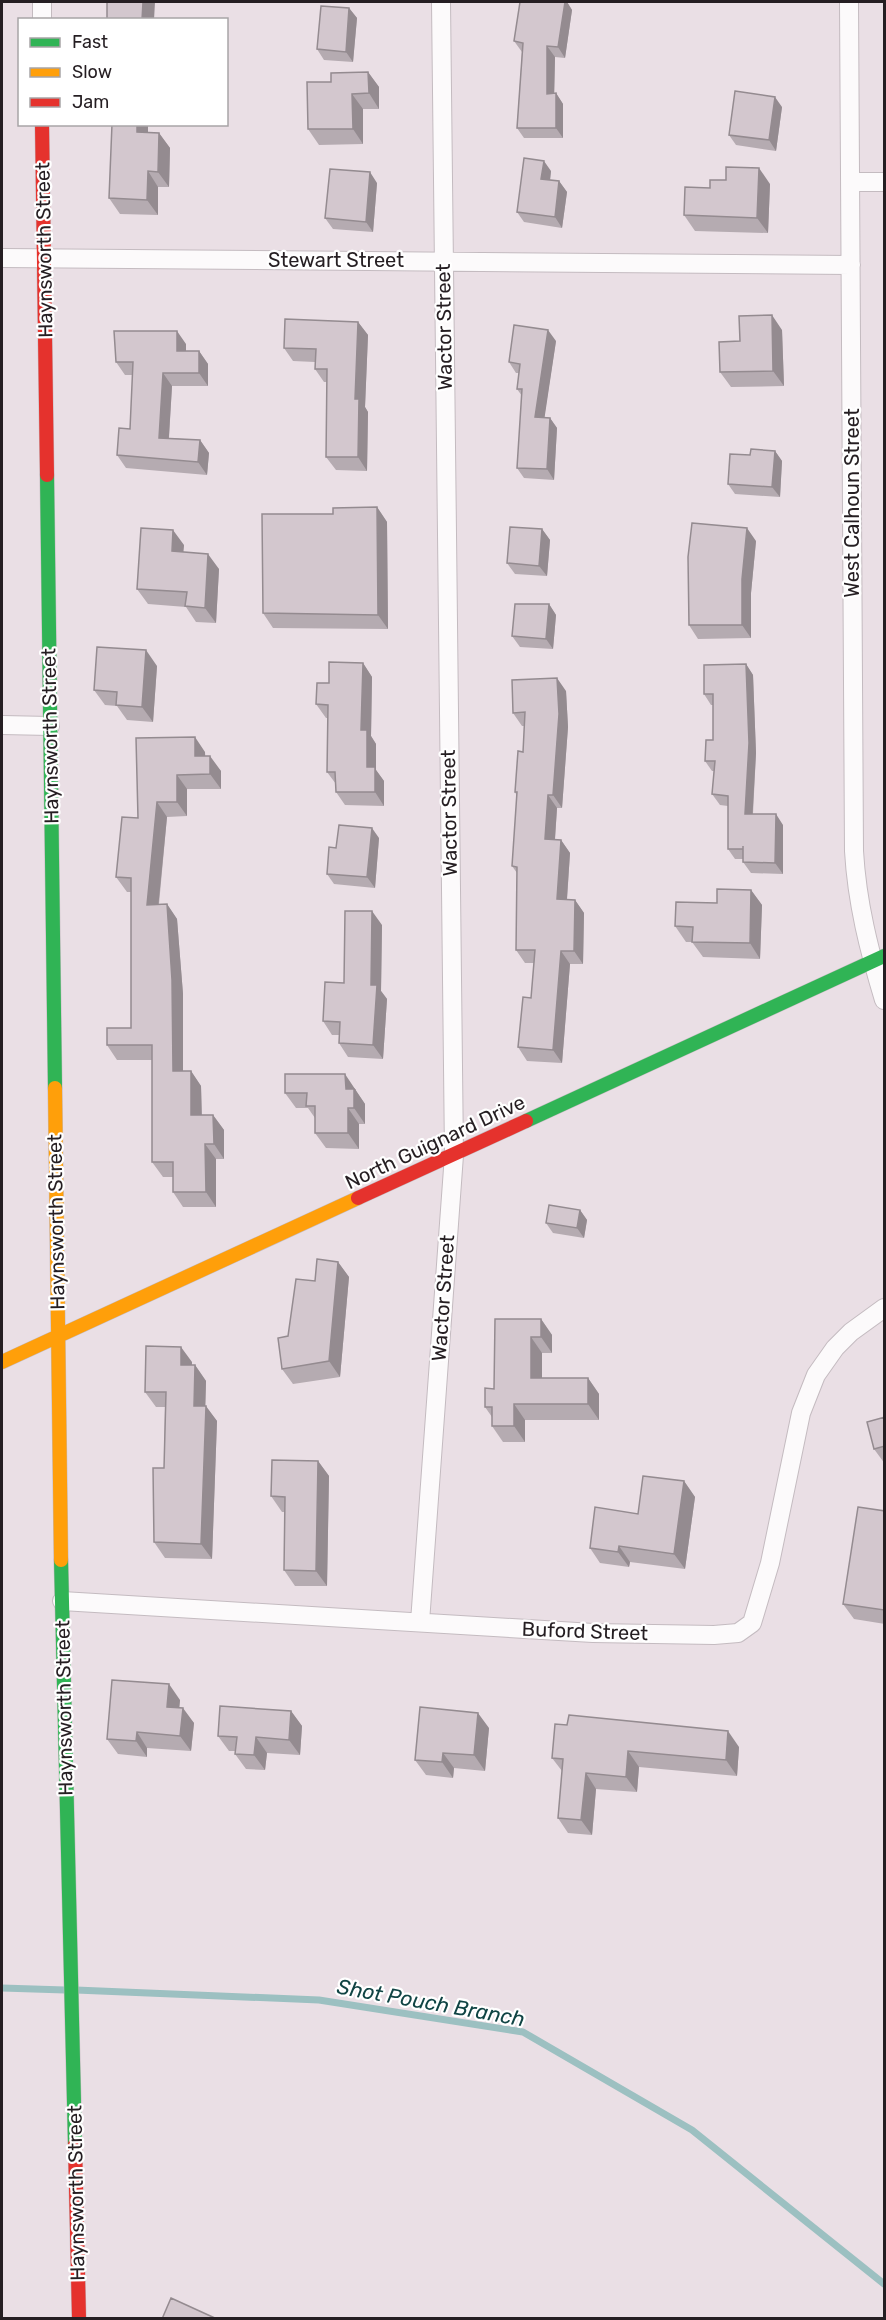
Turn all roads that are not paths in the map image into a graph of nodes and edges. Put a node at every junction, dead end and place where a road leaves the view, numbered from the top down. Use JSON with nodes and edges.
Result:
{"nodes":[{"id":1,"x":42,"y":2,"type":"edge"},
{"id":2,"x":441,"y":2,"type":"edge"},
{"id":3,"x":849,"y":2,"type":"edge"},
{"id":4,"x":42,"y":18,"type":"edge"},
{"id":5,"x":42,"y":126,"type":"edge"},
{"id":6,"x":885,"y":182,"type":"edge"},
{"id":7,"x":850,"y":183,"type":"junction"},
{"id":8,"x":2,"y":258,"type":"edge"},
{"id":9,"x":43,"y":259,"type":"junction"},
{"id":10,"x":443,"y":261,"type":"junction"},
{"id":11,"x":851,"y":265,"type":"junction"},
{"id":12,"x":2,"y":725,"type":"edge"},
{"id":13,"x":50,"y":726,"type":"junction"},
{"id":14,"x":879,"y":959,"type":"edge"},
{"id":15,"x":885,"y":1000,"type":"edge"},
{"id":16,"x":454,"y":1155,"type":"junction"},
{"id":17,"x":885,"y":1308,"type":"edge"},
{"id":18,"x":58,"y":1336,"type":"junction"},
{"id":19,"x":2,"y":1362,"type":"edge"},
{"id":20,"x":62,"y":1601,"type":"junction"},
{"id":21,"x":420,"y":1622,"type":"junction"},
{"id":22,"x":79,"y":2319,"type":"edge"}],
"edges":[{"from":1,"to":4,"type":"street"},
{"from":2,"to":10,"type":"street","name":"Wactor Street"},
{"from":3,"to":7,"type":"street","name":"West Calhoun Street"},
{"from":5,"to":9,"type":"main road","name":"Haynsworth Street"},
{"from":6,"to":7,"type":"street"},
{"from":7,"to":11,"type":"street","name":"West Calhoun Street"},
{"from":8,"to":9,"type":"street","name":"Stewart Street"},
{"from":9,"to":10,"type":"street","name":"Stewart Street"},
{"from":9,"to":13,"type":"main road","name":"Haynsworth Street"},
{"from":10,"to":11,"type":"street","name":"Stewart Street"},
{"from":10,"to":16,"type":"street","name":"Wactor Street"},
{"from":11,"to":14,"type":"street","name":"West Calhoun Street"},
{"from":12,"to":13,"type":"street"},
{"from":13,"to":18,"type":"main road","name":"Haynsworth Street"},
{"from":14,"to":15,"type":"street","name":"West Calhoun Street"},
{"from":14,"to":16,"type":"main road","name":"North Guignard Drive"},
{"from":16,"to":18,"type":"main road","name":"North Guignard Drive"},
{"from":16,"to":21,"type":"street","name":"Wactor Street"},
{"from":17,"to":21,"type":"street","name":"Buford Street"},
{"from":18,"to":19,"type":"main road","name":"North Guignard Drive"},
{"from":18,"to":20,"type":"main road","name":"Haynsworth Street"},
{"from":20,"to":21,"type":"street","name":"Buford Street"},
{"from":20,"to":22,"type":"main road","name":"Haynsworth Street"}]}
